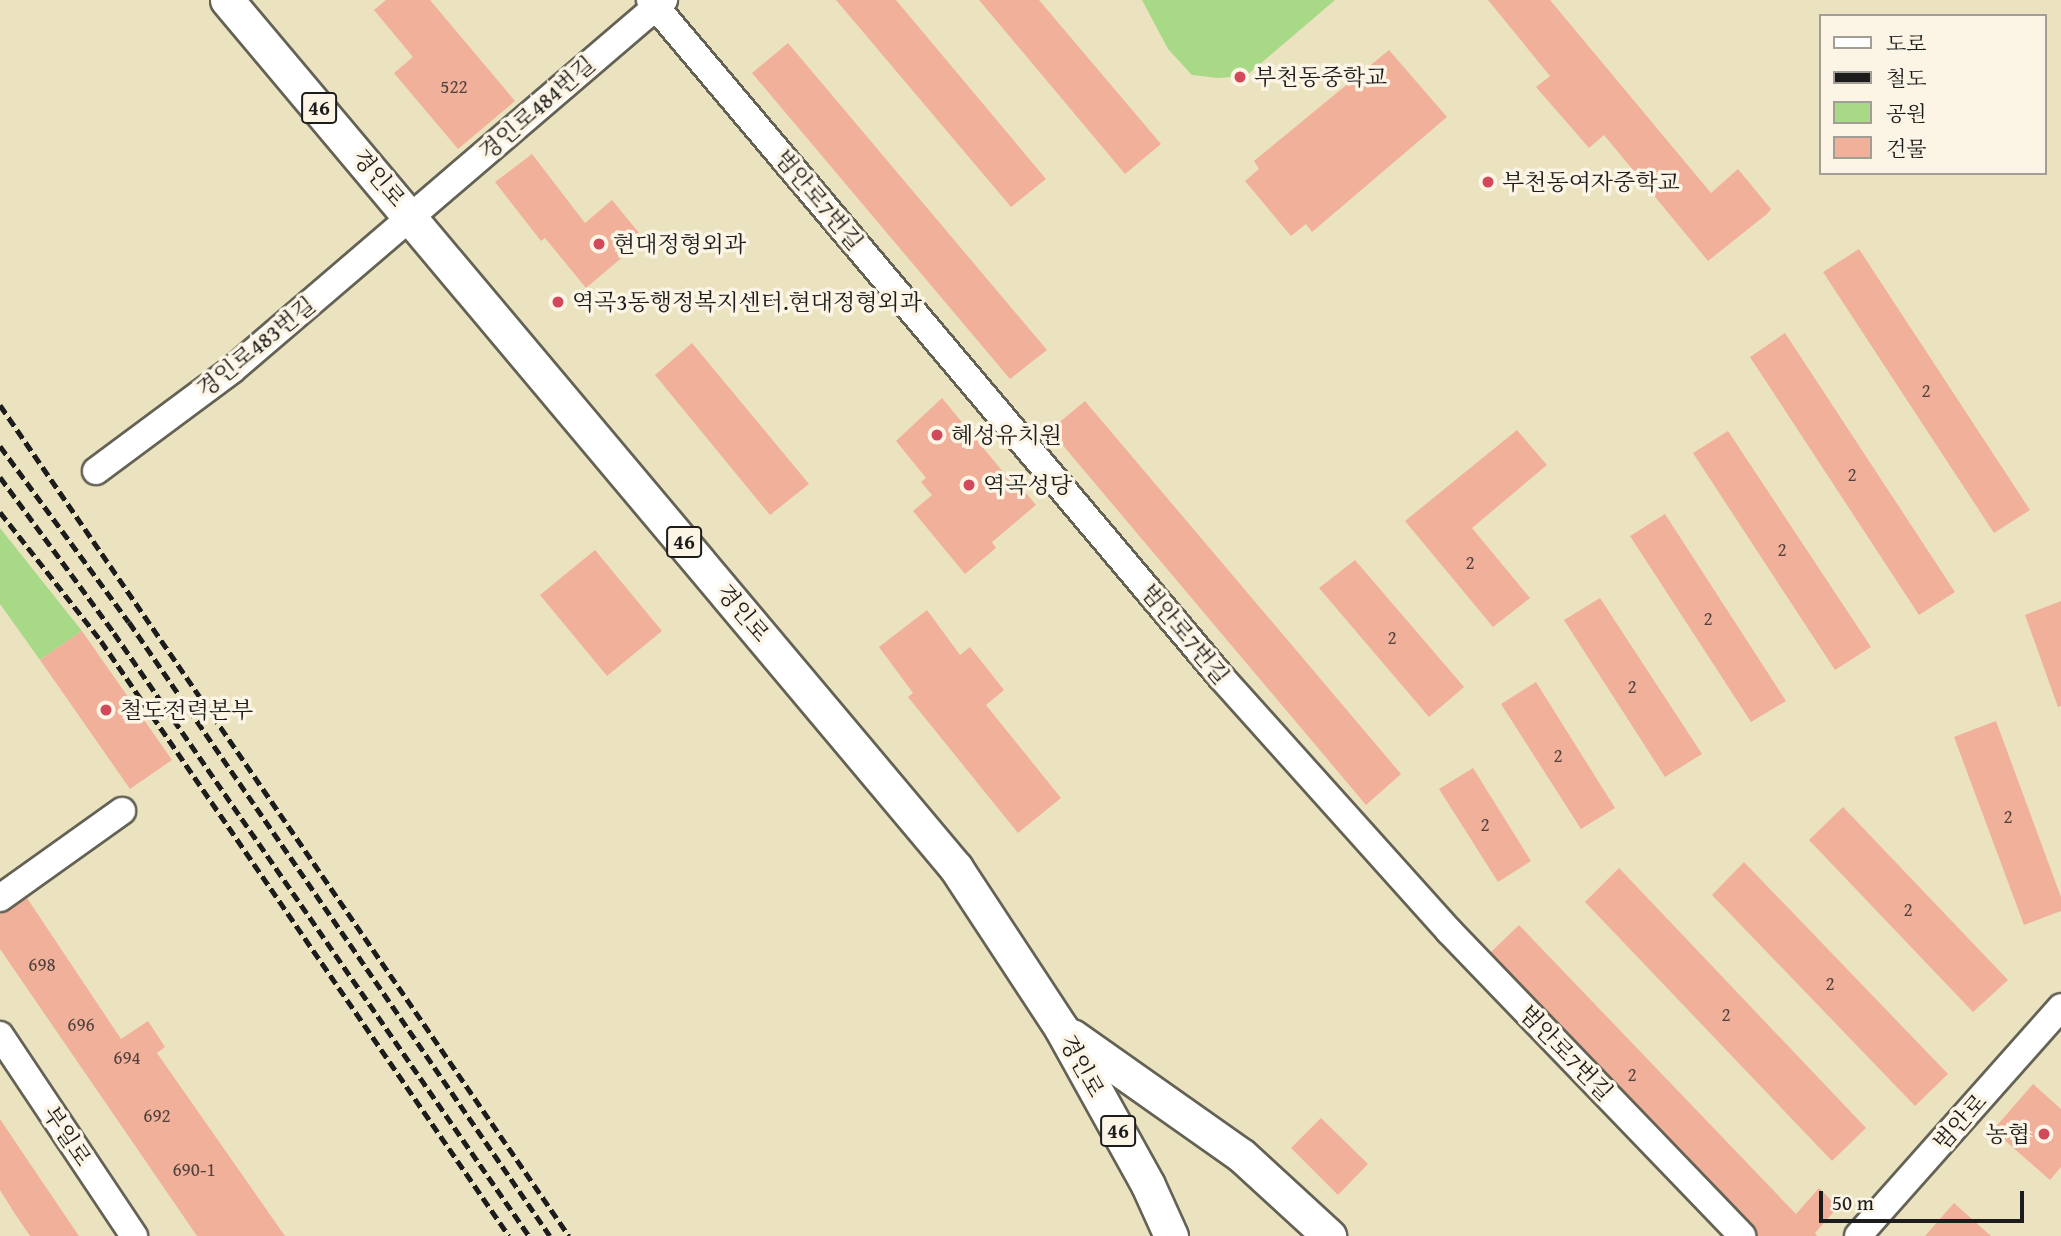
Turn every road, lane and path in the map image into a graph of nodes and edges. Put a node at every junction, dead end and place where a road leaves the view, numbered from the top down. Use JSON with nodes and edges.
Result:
{"nodes":[{"id":1,"x":227,"y":0,"type":"edge"},
{"id":2,"x":656,"y":2,"type":"edge"},
{"id":3,"x":411,"y":216,"type":"junction"},
{"id":4,"x":96,"y":471,"type":"dead end"},
{"id":5,"x":122,"y":811,"type":"dead end"},
{"id":6,"x":0,"y":898,"type":"edge"},
{"id":7,"x":2061,"y":1007,"type":"edge"},
{"id":8,"x":1061,"y":1028,"type":"junction"},
{"id":9,"x":0,"y":1035,"type":"edge"},
{"id":10,"x":134,"y":1236,"type":"edge"},
{"id":11,"x":1171,"y":1236,"type":"edge"},
{"id":12,"x":1328,"y":1236,"type":"edge"},
{"id":13,"x":1742,"y":1236,"type":"edge"},
{"id":14,"x":1858,"y":1236,"type":"edge"}],
"edges":[{"from":1,"to":3,"type":"main road","name":"경인로","number":"46"},
{"from":2,"to":3,"type":"street","name":"경인로484번길"},
{"from":2,"to":13,"type":"street","name":"범안로7번길"},
{"from":3,"to":4,"type":"street","name":"경인로483번길"},
{"from":3,"to":8,"type":"main road","name":"경인로","number":"46"},
{"from":5,"to":6,"type":"street"},
{"from":7,"to":14,"type":"street","name":"범안로"},
{"from":8,"to":11,"type":"main road","name":"경인로","number":"46"},
{"from":8,"to":12,"type":"main road"},
{"from":9,"to":10,"type":"street","name":"부일로"}]}
